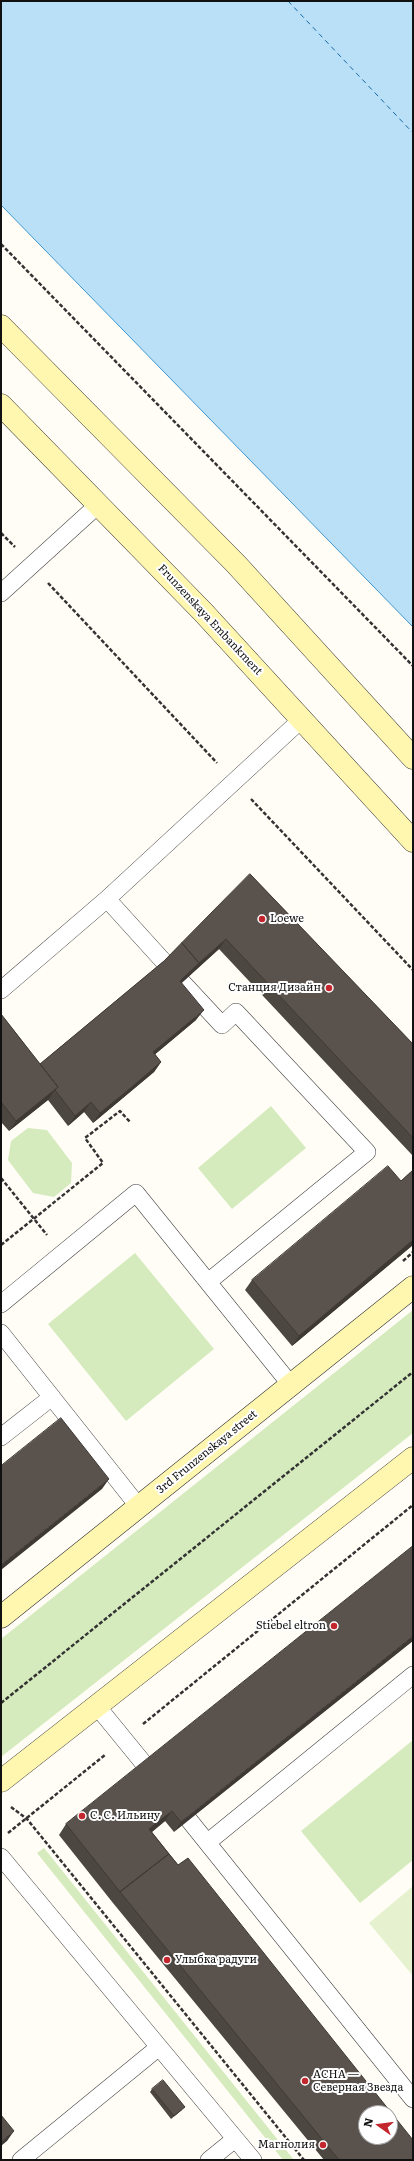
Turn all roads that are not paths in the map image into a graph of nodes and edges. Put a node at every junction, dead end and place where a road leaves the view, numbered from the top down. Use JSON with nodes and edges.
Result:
{"nodes":[{"id":1,"x":1,"y":326,"type":"edge"},
{"id":2,"x":1,"y":406,"type":"edge"},
{"id":3,"x":99,"y":504,"type":"junction"},
{"id":4,"x":1,"y":593,"type":"edge"},
{"id":5,"x":302,"y":718,"type":"junction"},
{"id":6,"x":413,"y":758,"type":"edge"},
{"id":7,"x":413,"y":841,"type":"edge"},
{"id":8,"x":107,"y":899,"type":"junction"},
{"id":9,"x":165,"y":963,"type":"edge"},
{"id":10,"x":182,"y":982,"type":"edge"},
{"id":11,"x":1,"y":990,"type":"edge"},
{"id":12,"x":208,"y":1282,"type":"junction"},
{"id":13,"x":413,"y":1287,"type":"edge"},
{"id":14,"x":1,"y":1304,"type":"edge"},
{"id":15,"x":1,"y":1333,"type":"edge"},
{"id":16,"x":292,"y":1385,"type":"junction"},
{"id":17,"x":52,"y":1397,"type":"junction"},
{"id":18,"x":1,"y":1437,"type":"edge"},
{"id":19,"x":413,"y":1458,"type":"edge"},
{"id":20,"x":139,"y":1507,"type":"junction"},
{"id":21,"x":1,"y":1617,"type":"edge"},
{"id":22,"x":413,"y":1675,"type":"edge"},
{"id":23,"x":96,"y":1705,"type":"junction"},
{"id":24,"x":145,"y":1765,"type":"edge"},
{"id":25,"x":1,"y":1781,"type":"edge"},
{"id":26,"x":190,"y":1820,"type":"edge"},
{"id":27,"x":208,"y":1842,"type":"junction"},
{"id":28,"x":1,"y":1856,"type":"edge"},
{"id":29,"x":159,"y":2047,"type":"junction"},
{"id":30,"x":413,"y":2099,"type":"edge"},
{"id":31,"x":236,"y":2139,"type":"junction"},
{"id":32,"x":21,"y":2160,"type":"edge"},
{"id":33,"x":209,"y":2160,"type":"edge"},
{"id":34,"x":253,"y":2160,"type":"edge"}],
"edges":[{"from":1,"to":6,"type":"main road"},
{"from":2,"to":3,"type":"main road","name":"Frunzenskaya Embankment"},
{"from":3,"to":4,"type":"lane"},
{"from":3,"to":5,"type":"main road","name":"Frunzenskaya Embankment"},
{"from":5,"to":7,"type":"main road","name":"Frunzenskaya Embankment"},
{"from":5,"to":8,"type":"lane"},
{"from":8,"to":9,"type":"lane"},
{"from":8,"to":11,"type":"lane"},
{"from":10,"to":12,"type":"lane"},
{"from":12,"to":14,"type":"lane"},
{"from":12,"to":16,"type":"lane"},
{"from":13,"to":16,"type":"main road","name":"3rd Frunzenskaya street"},
{"from":15,"to":17,"type":"lane"},
{"from":16,"to":20,"type":"main road","name":"3rd Frunzenskaya street"},
{"from":17,"to":18,"type":"lane"},
{"from":17,"to":20,"type":"lane"},
{"from":19,"to":23,"type":"main road"},
{"from":20,"to":21,"type":"main road","name":"3rd Frunzenskaya street"},
{"from":22,"to":27,"type":"lane"},
{"from":23,"to":24,"type":"lane"},
{"from":23,"to":25,"type":"main road"},
{"from":26,"to":27,"type":"lane"},
{"from":27,"to":30,"type":"lane"},
{"from":28,"to":29,"type":"lane"},
{"from":29,"to":31,"type":"lane"},
{"from":29,"to":32,"type":"lane"},
{"from":31,"to":33,"type":"lane"},
{"from":31,"to":34,"type":"lane"}]}
